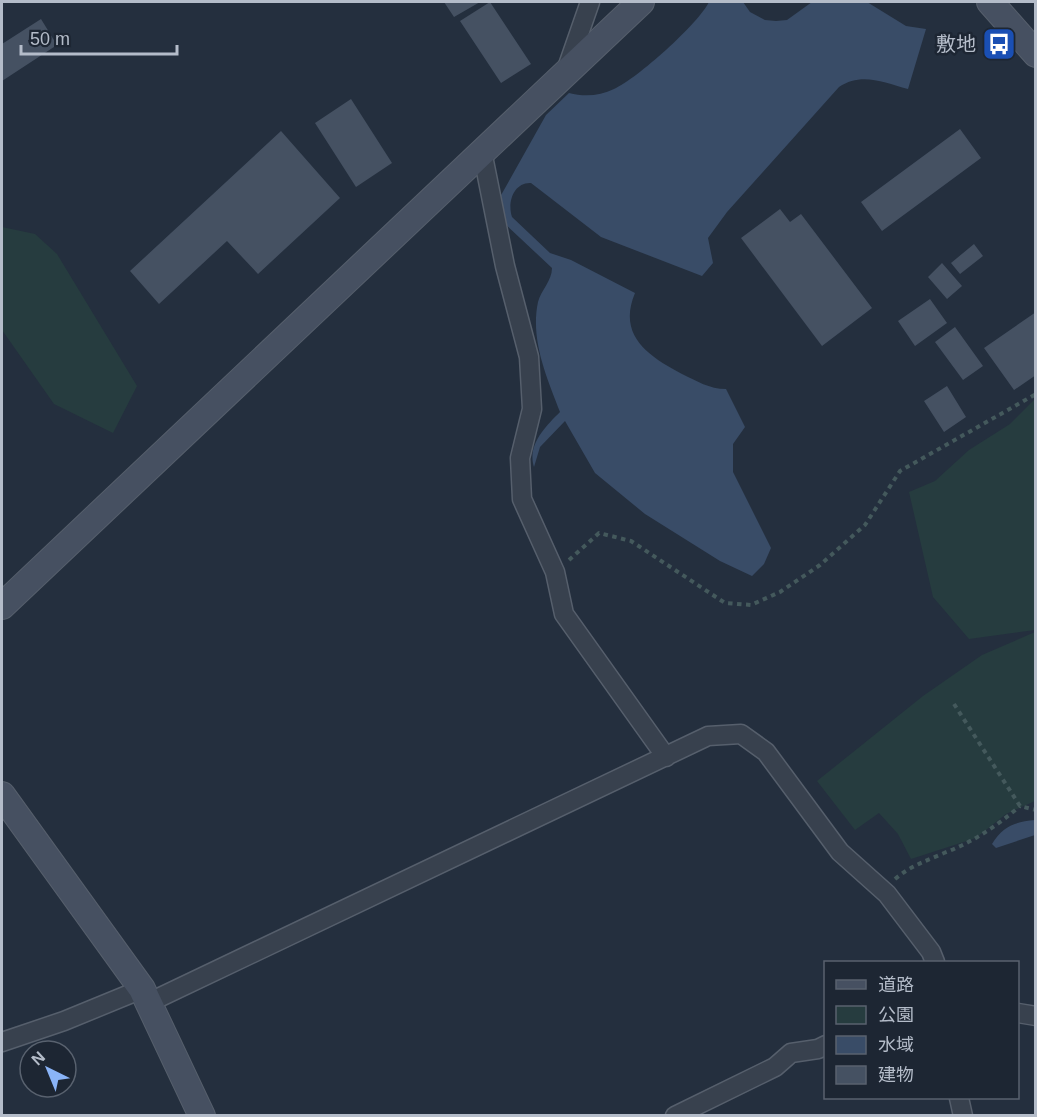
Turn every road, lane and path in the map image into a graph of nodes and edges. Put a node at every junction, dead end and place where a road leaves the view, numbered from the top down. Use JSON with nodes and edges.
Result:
{"nodes":[{"id":1,"x":590,"y":2,"type":"edge"},
{"id":2,"x":641,"y":2,"type":"edge"},
{"id":3,"x":990,"y":2,"type":"edge"},
{"id":4,"x":1035,"y":54,"type":"edge"},
{"id":5,"x":565,"y":74,"type":"junction"},
{"id":6,"x":482,"y":151,"type":"junction"},
{"id":7,"x":1035,"y":394,"type":"edge"},
{"id":8,"x":555,"y":572,"type":"junction"},
{"id":9,"x":2,"y":606,"type":"edge"},
{"id":10,"x":954,"y":704,"type":"dead end"},
{"id":11,"x":666,"y":757,"type":"junction"},
{"id":12,"x":2,"y":795,"type":"edge"},
{"id":13,"x":1020,"y":806,"type":"junction"},
{"id":14,"x":1035,"y":810,"type":"edge"},
{"id":15,"x":882,"y":890,"type":"junction"},
{"id":16,"x":934,"y":961,"type":"edge"},
{"id":17,"x":146,"y":996,"type":"junction"},
{"id":18,"x":1019,"y":1013,"type":"edge"},
{"id":19,"x":1035,"y":1016,"type":"edge"},
{"id":20,"x":2,"y":1042,"type":"edge"},
{"id":21,"x":824,"y":1046,"type":"edge"},
{"id":22,"x":960,"y":1099,"type":"edge"},
{"id":23,"x":202,"y":1116,"type":"edge"},
{"id":24,"x":675,"y":1116,"type":"edge"},
{"id":25,"x":963,"y":1116,"type":"edge"}],
"edges":[{"from":1,"to":5,"type":"street"},
{"from":2,"to":5,"type":"street"},
{"from":3,"to":4,"type":"street"},
{"from":5,"to":6,"type":"street"},
{"from":6,"to":8,"type":"street"},
{"from":6,"to":9,"type":"street"},
{"from":7,"to":8,"type":"path"},
{"from":8,"to":11,"type":"street"},
{"from":10,"to":13,"type":"path"},
{"from":11,"to":15,"type":"street"},
{"from":11,"to":17,"type":"street"},
{"from":12,"to":17,"type":"street"},
{"from":13,"to":14,"type":"path"},
{"from":13,"to":15,"type":"path"},
{"from":15,"to":16,"type":"street"},
{"from":17,"to":20,"type":"street"},
{"from":17,"to":23,"type":"street"},
{"from":18,"to":19,"type":"street"},
{"from":21,"to":24,"type":"street"},
{"from":22,"to":25,"type":"street"}]}
